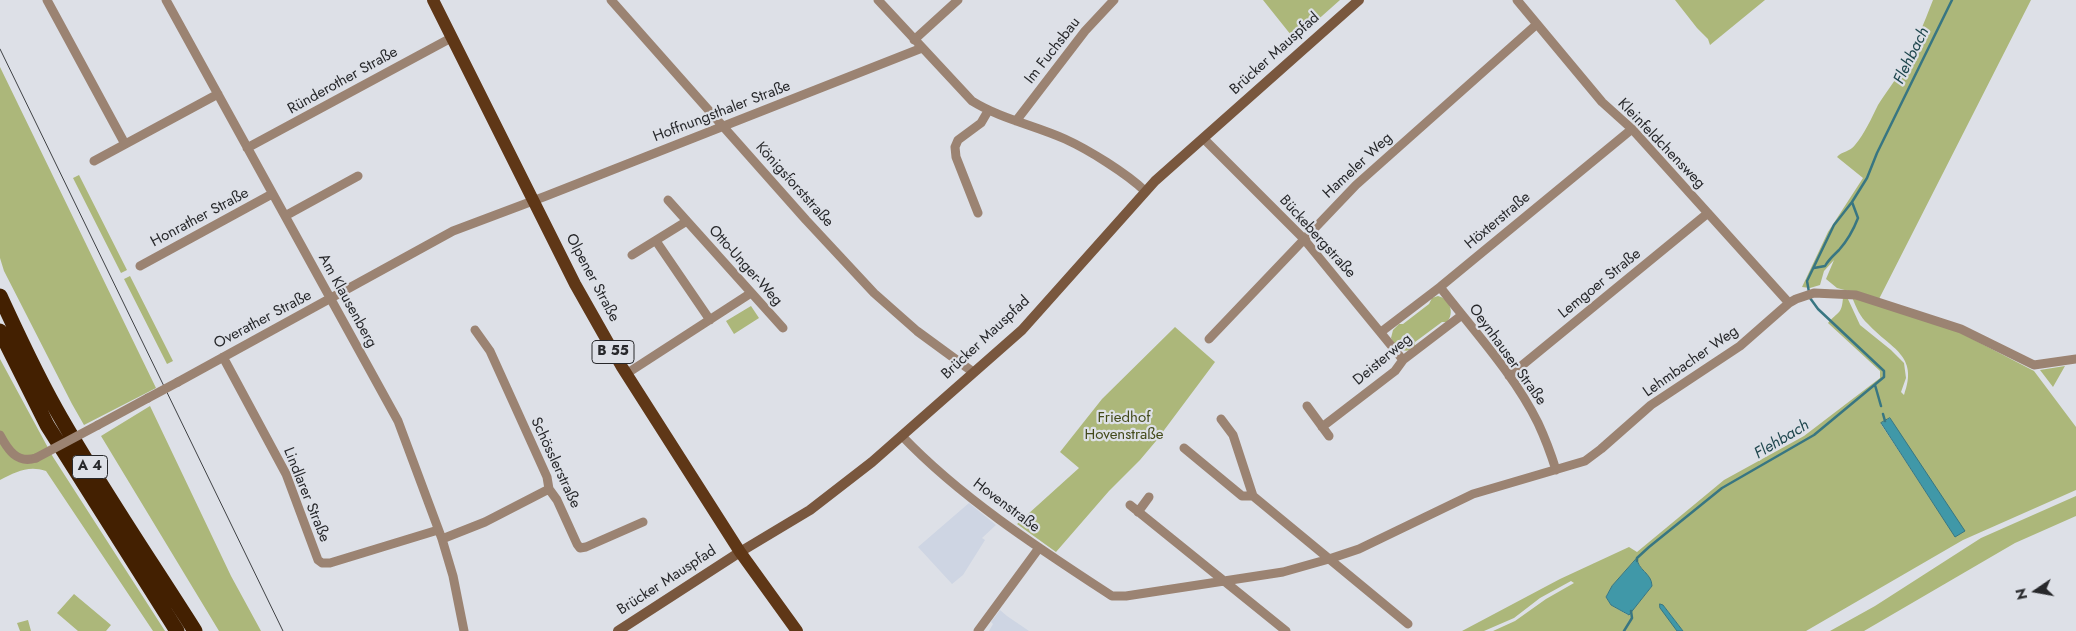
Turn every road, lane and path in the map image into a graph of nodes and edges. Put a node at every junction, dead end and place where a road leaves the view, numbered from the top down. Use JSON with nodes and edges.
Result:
{"nodes":[{"id":1,"x":47,"y":0,"type":"edge"},
{"id":2,"x":166,"y":0,"type":"edge"},
{"id":3,"x":433,"y":0,"type":"edge"},
{"id":4,"x":611,"y":0,"type":"edge"},
{"id":5,"x":878,"y":0,"type":"edge"},
{"id":6,"x":958,"y":0,"type":"edge"},
{"id":7,"x":1114,"y":0,"type":"edge"},
{"id":8,"x":1359,"y":0,"type":"edge"},
{"id":9,"x":1517,"y":0,"type":"edge"},
{"id":10,"x":1537,"y":24,"type":"junction"},
{"id":11,"x":451,"y":38,"type":"junction"},
{"id":12,"x":914,"y":40,"type":"junction"},
{"id":13,"x":922,"y":48,"type":"junction"},
{"id":14,"x":218,"y":94,"type":"junction"},
{"id":15,"x":988,"y":111,"type":"junction"},
{"id":16,"x":1016,"y":121,"type":"junction"},
{"id":17,"x":724,"y":126,"type":"junction"},
{"id":18,"x":1632,"y":129,"type":"junction"},
{"id":19,"x":1204,"y":139,"type":"junction"},
{"id":20,"x":125,"y":144,"type":"junction"},
{"id":21,"x":247,"y":148,"type":"junction"},
{"id":22,"x":94,"y":161,"type":"dead end"},
{"id":23,"x":358,"y":176,"type":"dead end"},
{"id":24,"x":1145,"y":191,"type":"junction"},
{"id":25,"x":272,"y":194,"type":"junction"},
{"id":26,"x":668,"y":200,"type":"dead end"},
{"id":27,"x":533,"y":201,"type":"junction"},
{"id":28,"x":1708,"y":212,"type":"junction"},
{"id":29,"x":978,"y":213,"type":"dead end"},
{"id":30,"x":284,"y":216,"type":"junction"},
{"id":31,"x":687,"y":222,"type":"junction"},
{"id":32,"x":1303,"y":238,"type":"junction"},
{"id":33,"x":656,"y":241,"type":"junction"},
{"id":34,"x":632,"y":255,"type":"dead end"},
{"id":35,"x":140,"y":266,"type":"dead end"},
{"id":36,"x":1440,"y":287,"type":"junction"},
{"id":37,"x":751,"y":293,"type":"junction"},
{"id":38,"x":0,"y":296,"type":"edge"},
{"id":39,"x":330,"y":299,"type":"junction"},
{"id":40,"x":1790,"y":304,"type":"junction"},
{"id":41,"x":1462,"y":315,"type":"junction"},
{"id":42,"x":710,"y":320,"type":"junction"},
{"id":43,"x":783,"y":328,"type":"dead end"},
{"id":44,"x":475,"y":330,"type":"dead end"},
{"id":45,"x":0,"y":331,"type":"edge"},
{"id":46,"x":1381,"y":332,"type":"junction"},
{"id":47,"x":1209,"y":339,"type":"dead end"},
{"id":48,"x":223,"y":357,"type":"junction"},
{"id":49,"x":2076,"y":359,"type":"edge"},
{"id":50,"x":1403,"y":360,"type":"junction"},
{"id":51,"x":973,"y":372,"type":"junction"},
{"id":52,"x":626,"y":374,"type":"junction"},
{"id":53,"x":1509,"y":376,"type":"junction"},
{"id":54,"x":1307,"y":406,"type":"dead end"},
{"id":55,"x":1221,"y":419,"type":"dead end"},
{"id":56,"x":1322,"y":427,"type":"junction"},
{"id":57,"x":0,"y":435,"type":"edge"},
{"id":58,"x":902,"y":436,"type":"junction"},
{"id":59,"x":1330,"y":436,"type":"dead end"},
{"id":60,"x":1184,"y":448,"type":"dead end"},
{"id":61,"x":1556,"y":470,"type":"junction"},
{"id":62,"x":549,"y":489,"type":"junction"},
{"id":63,"x":1253,"y":496,"type":"junction"},
{"id":64,"x":1149,"y":497,"type":"dead end"},
{"id":65,"x":1130,"y":506,"type":"dead end"},
{"id":66,"x":1138,"y":512,"type":"junction"},
{"id":67,"x":643,"y":522,"type":"dead end"},
{"id":68,"x":440,"y":535,"type":"junction"},
{"id":69,"x":1040,"y":548,"type":"junction"},
{"id":70,"x":740,"y":552,"type":"junction"},
{"id":71,"x":1329,"y":559,"type":"junction"},
{"id":72,"x":1225,"y":581,"type":"junction"},
{"id":73,"x":1408,"y":624,"type":"dead end"},
{"id":74,"x":177,"y":631,"type":"edge"},
{"id":75,"x":195,"y":631,"type":"edge"},
{"id":76,"x":464,"y":631,"type":"edge"},
{"id":77,"x":618,"y":631,"type":"edge"},
{"id":78,"x":798,"y":631,"type":"edge"},
{"id":79,"x":978,"y":631,"type":"edge"},
{"id":80,"x":1286,"y":631,"type":"edge"}],
"edges":[{"from":1,"to":20,"type":"street"},
{"from":2,"to":14,"type":"street","name":"Am Klausenberg"},
{"from":3,"to":11,"type":"main road","name":"Olpener Straße","number":"B 55"},
{"from":4,"to":17,"type":"street","name":"Königsforststraße"},
{"from":5,"to":12,"type":"street"},
{"from":6,"to":12,"type":"street"},
{"from":7,"to":16,"type":"street","name":"Im Fuchsbau"},
{"from":8,"to":19,"type":"main road","name":"Brücker Mauspfad"},
{"from":9,"to":10,"type":"street","name":"Kleinfeldchensweg"},
{"from":10,"to":18,"type":"street","name":"Kleinfeldchensweg"},
{"from":10,"to":32,"type":"street","name":"Hameler Weg"},
{"from":11,"to":21,"type":"street","name":"Ründerother Straße"},
{"from":11,"to":27,"type":"main road","name":"Olpener Straße","number":"B 55"},
{"from":12,"to":13,"type":"street"},
{"from":13,"to":15,"type":"street"},
{"from":13,"to":17,"type":"street","name":"Hoffnungsthaler Straße"},
{"from":14,"to":20,"type":"street"},
{"from":14,"to":21,"type":"street","name":"Am Klausenberg"},
{"from":15,"to":16,"type":"street"},
{"from":15,"to":29,"type":"street"},
{"from":16,"to":24,"type":"street"},
{"from":17,"to":27,"type":"street","name":"Hoffnungsthaler Straße"},
{"from":17,"to":51,"type":"street","name":"Königsforststraße"},
{"from":18,"to":28,"type":"street","name":"Kleinfeldchensweg"},
{"from":18,"to":36,"type":"street","name":"Höxterstraße"},
{"from":19,"to":24,"type":"main road","name":"Brücker Mauspfad"},
{"from":19,"to":32,"type":"street","name":"Bückebergstraße"},
{"from":20,"to":22,"type":"street"},
{"from":21,"to":25,"type":"street","name":"Am Klausenberg"},
{"from":23,"to":30,"type":"street"},
{"from":24,"to":51,"type":"main road","name":"Brücker Mauspfad"},
{"from":25,"to":30,"type":"street","name":"Am Klausenberg"},
{"from":25,"to":35,"type":"street","name":"Honrather Straße"},
{"from":26,"to":31,"type":"street","name":"Otto-Unger-Weg"},
{"from":27,"to":39,"type":"street","name":"Overather Straße"},
{"from":27,"to":52,"type":"main road","name":"Olpener Straße","number":"B 55"},
{"from":28,"to":40,"type":"street","name":"Kleinfeldchensweg"},
{"from":28,"to":53,"type":"street","name":"Lemgoer Straße"},
{"from":30,"to":39,"type":"street","name":"Am Klausenberg"},
{"from":31,"to":33,"type":"street","name":"Otto-Unger-Weg"},
{"from":31,"to":37,"type":"street","name":"Otto-Unger-Weg"},
{"from":32,"to":46,"type":"street","name":"Bückebergstraße"},
{"from":32,"to":47,"type":"street","name":"Hameler Weg"},
{"from":33,"to":34,"type":"street","name":"Otto-Unger-Weg"},
{"from":33,"to":42,"type":"street"},
{"from":36,"to":41,"type":"street","name":"Oeynhauser Straße"},
{"from":36,"to":46,"type":"street","name":"Höxterstraße"},
{"from":37,"to":42,"type":"street"},
{"from":37,"to":43,"type":"street","name":"Otto-Unger-Weg"},
{"from":38,"to":75,"type":"highway","number":"A 4"},
{"from":39,"to":48,"type":"street","name":"Overather Straße"},
{"from":39,"to":68,"type":"street","name":"Am Klausenberg"},
{"from":40,"to":49,"type":"street","name":"Lehmbacher Weg"},
{"from":40,"to":61,"type":"street","name":"Lehmbacher Weg"},
{"from":41,"to":50,"type":"street","name":"Deisterweg"},
{"from":41,"to":53,"type":"street","name":"Oeynhauser Straße"},
{"from":42,"to":52,"type":"street"},
{"from":44,"to":62,"type":"street","name":"Schösslerstraße"},
{"from":45,"to":74,"type":"highway","number":"A 4"},
{"from":46,"to":50,"type":"street","name":"Bückebergstraße"},
{"from":48,"to":57,"type":"street","name":"Overather Straße","bridge":true},
{"from":48,"to":68,"type":"street","name":"Lindlarer Straße"},
{"from":50,"to":56,"type":"street","name":"Deisterweg"},
{"from":51,"to":58,"type":"main road","name":"Brücker Mauspfad"},
{"from":52,"to":70,"type":"main road","name":"Olpener Straße","number":"B 55"},
{"from":53,"to":61,"type":"street","name":"Oeynhauser Straße"},
{"from":54,"to":56,"type":"street"},
{"from":55,"to":63,"type":"street"},
{"from":56,"to":59,"type":"street"},
{"from":58,"to":69,"type":"street","name":"Hovenstraße"},
{"from":58,"to":70,"type":"main road","name":"Brücker Mauspfad"},
{"from":60,"to":63,"type":"street"},
{"from":61,"to":71,"type":"street","name":"Lehmbacher Weg"},
{"from":62,"to":67,"type":"street","name":"Schösslerstraße"},
{"from":62,"to":68,"type":"street"},
{"from":63,"to":71,"type":"street"},
{"from":64,"to":66,"type":"street"},
{"from":65,"to":66,"type":"street"},
{"from":66,"to":72,"type":"street"},
{"from":68,"to":76,"type":"street","name":"Am Klausenberg"},
{"from":69,"to":72,"type":"street","name":"Lehmbacher Weg"},
{"from":69,"to":79,"type":"street","name":"Hovenstraße"},
{"from":70,"to":77,"type":"main road","name":"Brücker Mauspfad"},
{"from":70,"to":78,"type":"main road","name":"Olpener Straße","number":"B 55"},
{"from":71,"to":72,"type":"street","name":"Lehmbacher Weg"},
{"from":71,"to":73,"type":"street"},
{"from":72,"to":80,"type":"street"}]}
